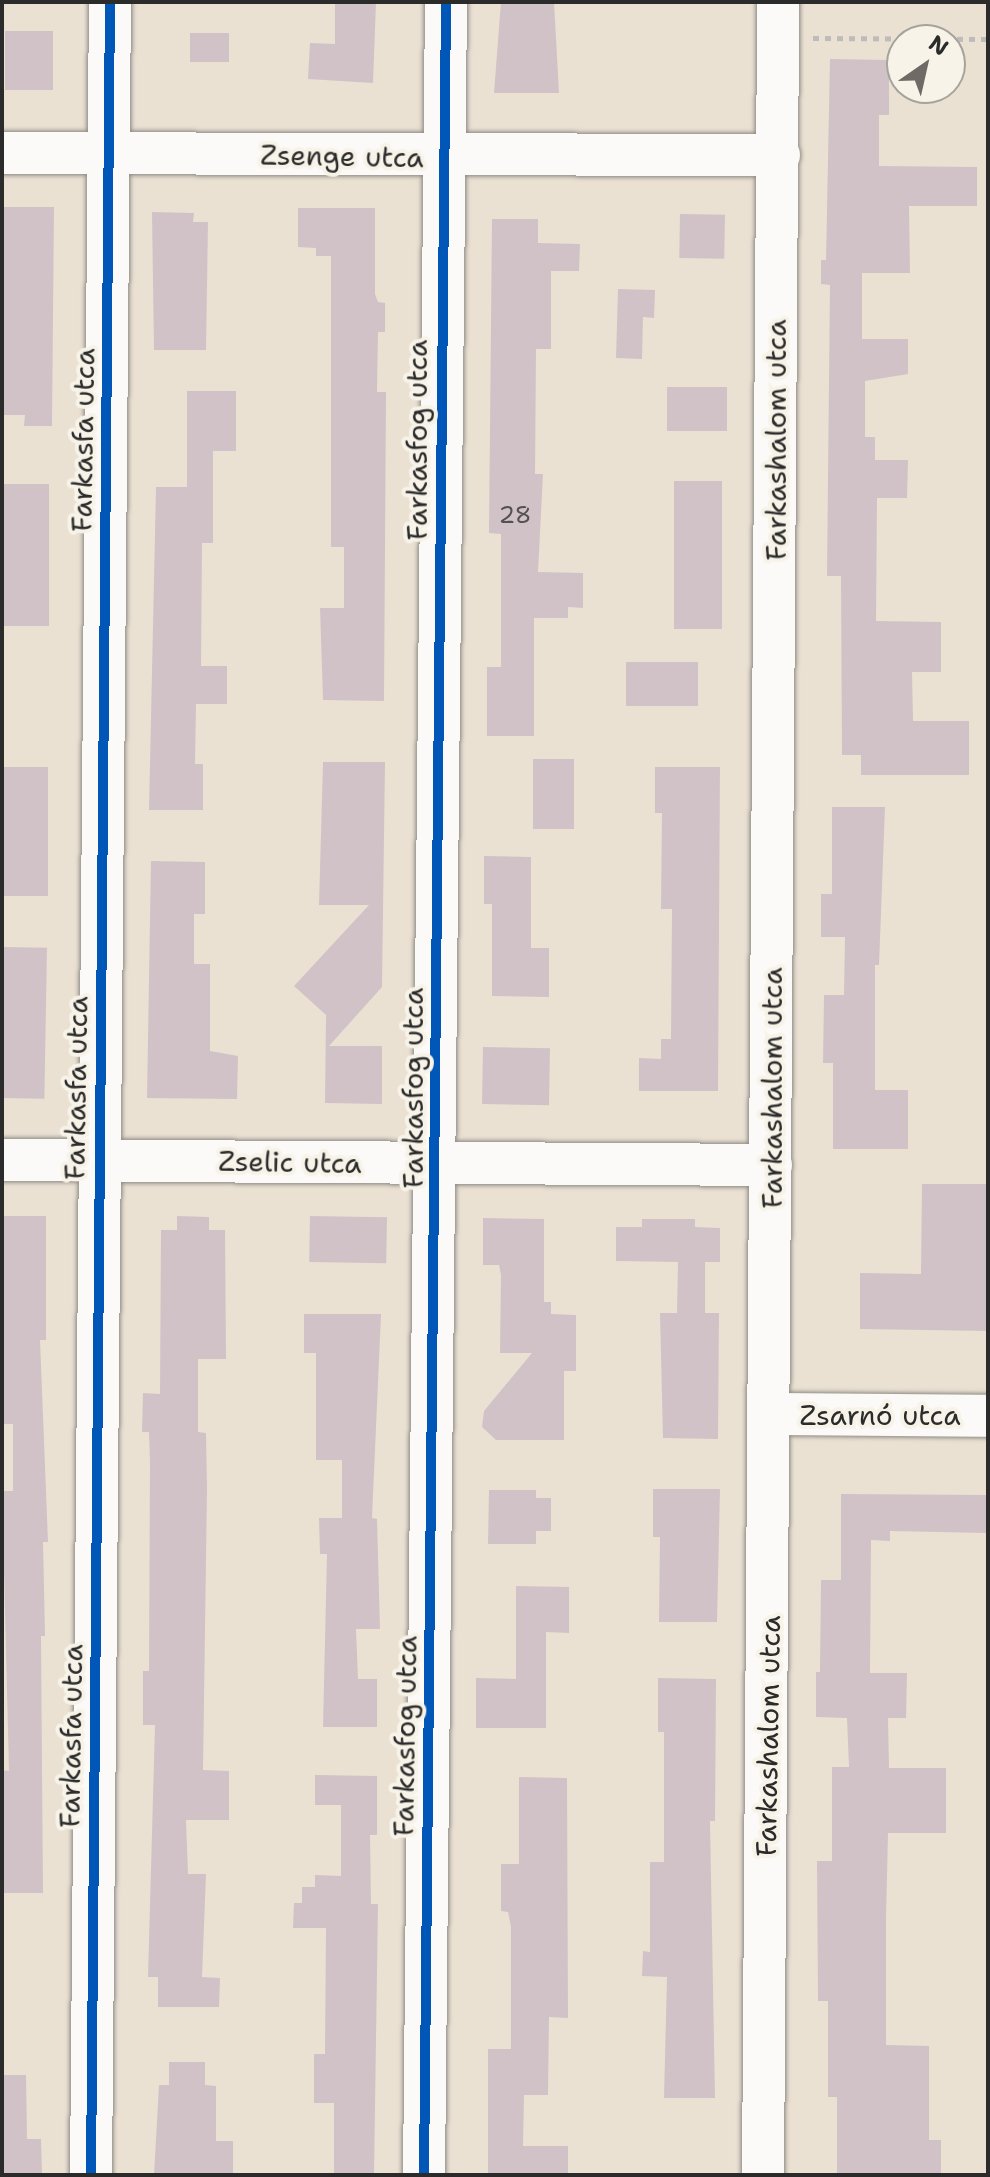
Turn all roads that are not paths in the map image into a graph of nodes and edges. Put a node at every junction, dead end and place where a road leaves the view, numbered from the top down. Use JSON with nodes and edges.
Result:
{"nodes":[{"id":1,"x":110,"y":2,"type":"edge"},
{"id":2,"x":446,"y":2,"type":"edge"},
{"id":3,"x":778,"y":20,"type":"edge"},
{"id":4,"x":2,"y":153,"type":"edge"},
{"id":5,"x":110,"y":153,"type":"junction"},
{"id":6,"x":779,"y":155,"type":"junction"},
{"id":7,"x":443,"y":157,"type":"junction"},
{"id":8,"x":100,"y":1159,"type":"junction"},
{"id":9,"x":2,"y":1160,"type":"edge"},
{"id":10,"x":436,"y":1163,"type":"junction"},
{"id":11,"x":771,"y":1165,"type":"junction"},
{"id":12,"x":772,"y":1414,"type":"junction"},
{"id":13,"x":988,"y":1416,"type":"edge"},
{"id":14,"x":91,"y":2175,"type":"edge"},
{"id":15,"x":424,"y":2175,"type":"edge"},
{"id":16,"x":763,"y":2175,"type":"edge"}],
"edges":[{"from":1,"to":5,"type":"street","name":"Farkasfa utca"},
{"from":2,"to":7,"type":"street","name":"Farkasfog utca"},
{"from":3,"to":6,"type":"street","name":"Farkashalom utca"},
{"from":4,"to":5,"type":"street","name":"Zsenge utca"},
{"from":5,"to":7,"type":"street","name":"Zsenge utca"},
{"from":5,"to":8,"type":"street","name":"Farkasfa utca"},
{"from":6,"to":7,"type":"street","name":"Zsenge utca"},
{"from":6,"to":11,"type":"street","name":"Farkashalom utca"},
{"from":7,"to":10,"type":"street","name":"Farkasfog utca"},
{"from":8,"to":9,"type":"street","name":"Zselic utca"},
{"from":8,"to":10,"type":"street","name":"Zselic utca"},
{"from":8,"to":14,"type":"street","name":"Farkasfa utca"},
{"from":10,"to":11,"type":"street","name":"Zselic utca"},
{"from":10,"to":15,"type":"street","name":"Farkasfog utca"},
{"from":11,"to":12,"type":"street","name":"Farkashalom utca"},
{"from":12,"to":13,"type":"street","name":"Zsarnó utca"},
{"from":12,"to":16,"type":"street","name":"Farkashalom utca"}]}
